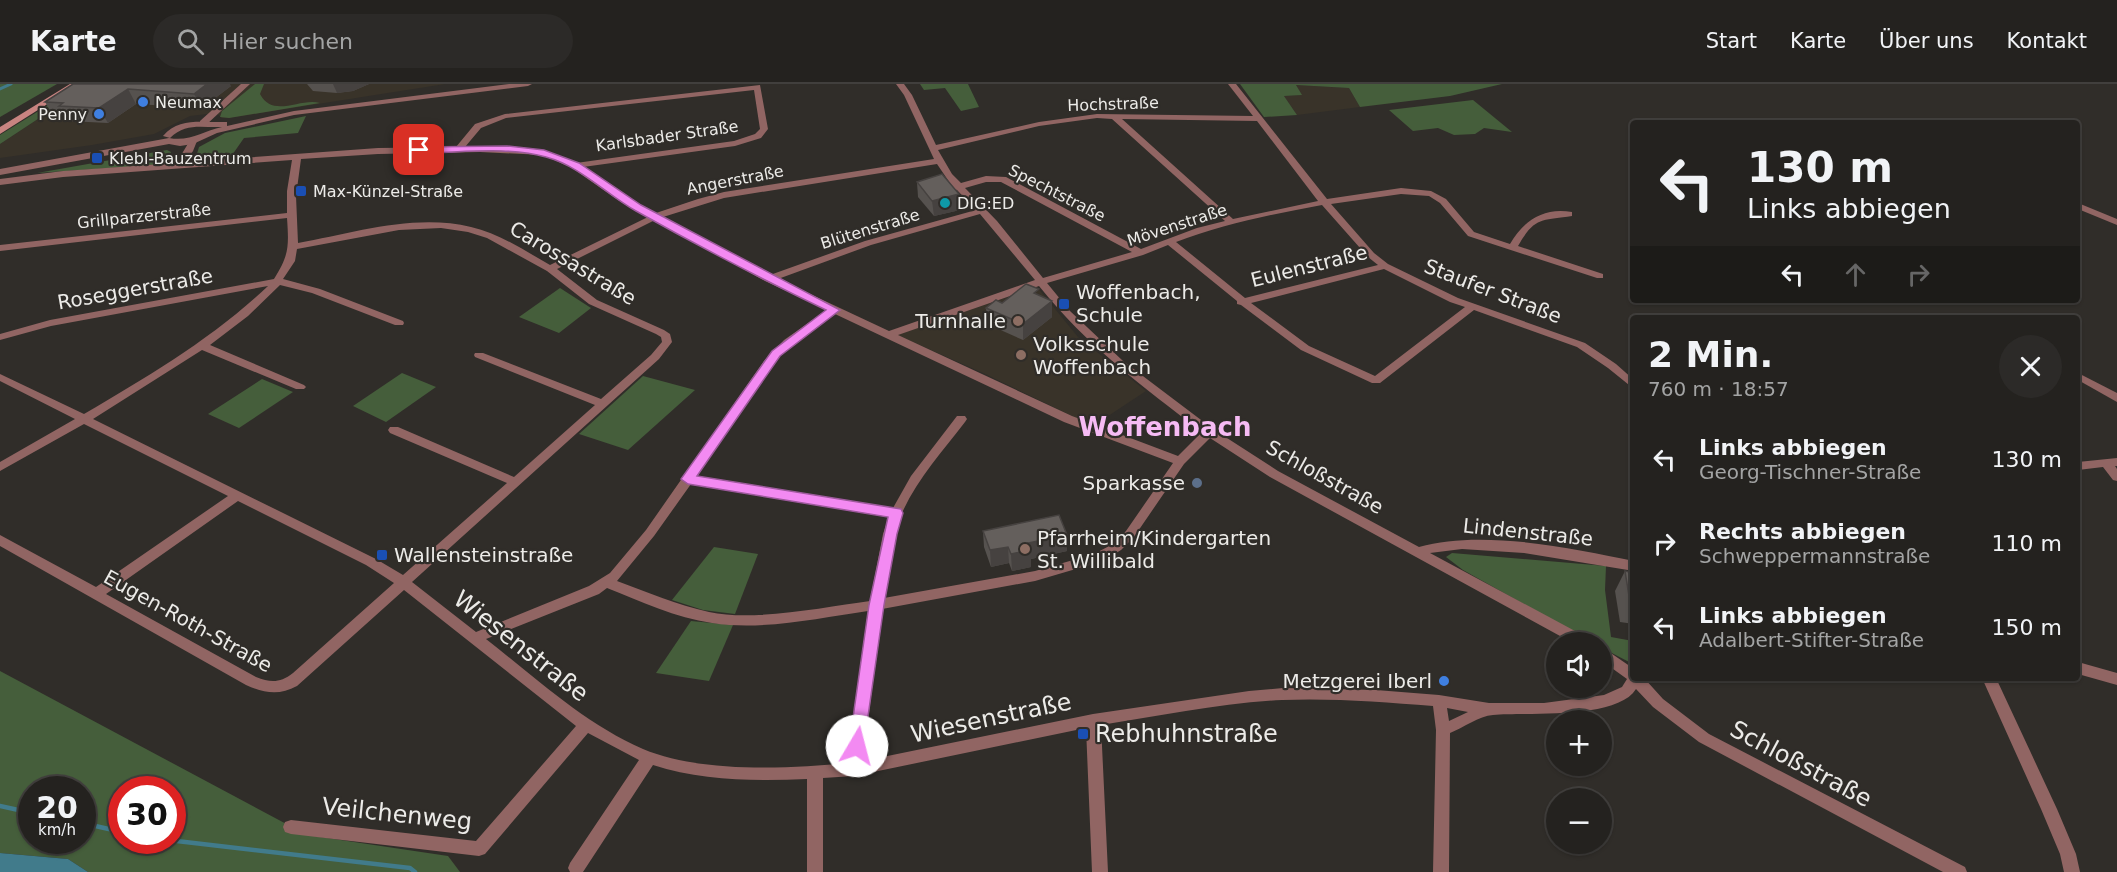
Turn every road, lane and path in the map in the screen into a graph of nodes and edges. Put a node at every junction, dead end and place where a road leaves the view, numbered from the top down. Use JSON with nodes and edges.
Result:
{"nodes":[{"id":1,"x":64,"y":84,"type":"edge"},
{"id":2,"x":75,"y":84,"type":"edge"},
{"id":3,"x":246,"y":84,"type":"edge"},
{"id":4,"x":528,"y":84,"type":"edge"},
{"id":5,"x":900,"y":84,"type":"edge"},
{"id":6,"x":1232,"y":84,"type":"edge"},
{"id":7,"x":224,"y":102,"type":"junction"},
{"id":8,"x":1114,"y":116,"type":"junction"},
{"id":9,"x":1260,"y":119,"type":"junction"},
{"id":10,"x":0,"y":122,"type":"edge"},
{"id":11,"x":203,"y":123,"type":"junction"},
{"id":12,"x":189,"y":124,"type":"junction"},
{"id":13,"x":214,"y":128,"type":"junction"},
{"id":14,"x":0,"y":131,"type":"edge"},
{"id":15,"x":168,"y":138,"type":"junction"},
{"id":16,"x":188,"y":142,"type":"junction"},
{"id":17,"x":934,"y":148,"type":"junction"},
{"id":18,"x":459,"y":149,"type":"junction"},
{"id":19,"x":297,"y":157,"type":"junction"},
{"id":20,"x":939,"y":161,"type":"junction"},
{"id":21,"x":575,"y":165,"type":"junction"},
{"id":22,"x":179,"y":166,"type":"junction"},
{"id":23,"x":0,"y":167,"type":"edge"},
{"id":24,"x":0,"y":172,"type":"edge"},
{"id":25,"x":0,"y":183,"type":"edge"},
{"id":26,"x":957,"y":187,"type":"junction"},
{"id":27,"x":1325,"y":202,"type":"junction"},
{"id":28,"x":2080,"y":207,"type":"edge"},
{"id":29,"x":981,"y":211,"type":"junction"},
{"id":30,"x":1569,"y":214,"type":"dead end"},
{"id":31,"x":291,"y":215,"type":"junction"},
{"id":32,"x":653,"y":216,"type":"junction"},
{"id":33,"x":1231,"y":222,"type":"junction"},
{"id":34,"x":2117,"y":222,"type":"edge"},
{"id":35,"x":1170,"y":242,"type":"junction"},
{"id":36,"x":293,"y":247,"type":"junction"},
{"id":37,"x":0,"y":248,"type":"edge"},
{"id":38,"x":1512,"y":248,"type":"junction"},
{"id":39,"x":1140,"y":253,"type":"junction"},
{"id":40,"x":1385,"y":266,"type":"junction"},
{"id":41,"x":550,"y":269,"type":"junction"},
{"id":42,"x":1600,"y":276,"type":"dead end"},
{"id":43,"x":769,"y":279,"type":"junction"},
{"id":44,"x":278,"y":280,"type":"junction"},
{"id":45,"x":1040,"y":282,"type":"junction"},
{"id":46,"x":1241,"y":302,"type":"junction"},
{"id":47,"x":1472,"y":307,"type":"junction"},
{"id":48,"x":834,"y":310,"type":"junction"},
{"id":49,"x":399,"y":323,"type":"dead end"},
{"id":50,"x":888,"y":335,"type":"junction"},
{"id":51,"x":0,"y":337,"type":"edge"},
{"id":52,"x":202,"y":346,"type":"junction"},
{"id":53,"x":479,"y":355,"type":"dead end"},
{"id":54,"x":0,"y":377,"type":"edge"},
{"id":55,"x":2080,"y":377,"type":"edge"},
{"id":56,"x":1630,"y":382,"type":"edge"},
{"id":57,"x":300,"y":387,"type":"dead end"},
{"id":58,"x":2117,"y":398,"type":"edge"},
{"id":59,"x":603,"y":404,"type":"junction"},
{"id":60,"x":82,"y":418,"type":"junction"},
{"id":61,"x":961,"y":419,"type":"dead end"},
{"id":62,"x":394,"y":430,"type":"dead end"},
{"id":63,"x":1209,"y":432,"type":"junction"},
{"id":64,"x":1180,"y":461,"type":"junction"},
{"id":65,"x":2111,"y":463,"type":"edge"},
{"id":66,"x":2080,"y":466,"type":"edge"},
{"id":67,"x":0,"y":467,"type":"edge"},
{"id":68,"x":2117,"y":477,"type":"edge"},
{"id":69,"x":688,"y":479,"type":"junction"},
{"id":70,"x":516,"y":482,"type":"junction"},
{"id":71,"x":238,"y":495,"type":"junction"},
{"id":72,"x":896,"y":513,"type":"junction"},
{"id":73,"x":0,"y":540,"type":"edge"},
{"id":74,"x":1418,"y":552,"type":"junction"},
{"id":75,"x":1630,"y":565,"type":"edge"},
{"id":76,"x":403,"y":582,"type":"junction"},
{"id":77,"x":608,"y":583,"type":"junction"},
{"id":78,"x":96,"y":594,"type":"junction"},
{"id":79,"x":876,"y":605,"type":"junction"},
{"id":80,"x":1565,"y":632,"type":"edge"},
{"id":81,"x":476,"y":638,"type":"junction"},
{"id":82,"x":1612,"y":661,"type":"edge"},
{"id":83,"x":2080,"y":669,"type":"edge"},
{"id":84,"x":1630,"y":674,"type":"edge"},
{"id":85,"x":2117,"y":679,"type":"edge"},
{"id":86,"x":1633,"y":681,"type":"edge"},
{"id":87,"x":1638,"y":681,"type":"edge"},
{"id":88,"x":1990,"y":681,"type":"edge"},
{"id":89,"x":1439,"y":701,"type":"junction"},
{"id":90,"x":1489,"y":709,"type":"junction"},
{"id":91,"x":1093,"y":720,"type":"junction"},
{"id":92,"x":586,"y":725,"type":"junction"},
{"id":93,"x":1443,"y":730,"type":"junction"},
{"id":94,"x":649,"y":758,"type":"junction"},
{"id":95,"x":854,"y":769,"type":"junction"},
{"id":96,"x":816,"y":774,"type":"junction"},
{"id":97,"x":291,"y":827,"type":"dead end"},
{"id":98,"x":576,"y":868,"type":"dead end"},
{"id":99,"x":815,"y":872,"type":"edge"},
{"id":100,"x":1100,"y":872,"type":"edge"},
{"id":101,"x":1441,"y":872,"type":"edge"},
{"id":102,"x":1959,"y":872,"type":"edge"},
{"id":103,"x":2072,"y":872,"type":"edge"}],
"edges":[{"from":1,"to":10,"type":"main road"},
{"from":2,"to":14,"type":"main road"},
{"from":3,"to":7,"type":"street"},
{"from":4,"to":13,"type":"street"},
{"from":5,"to":17,"type":"street","name":"Schloßstraße"},
{"from":6,"to":9,"type":"street","name":"Staufer Straße"},
{"from":7,"to":11,"type":"street"},
{"from":7,"to":12,"type":"street"},
{"from":8,"to":9,"type":"street","name":"Hochstraße"},
{"from":8,"to":17,"type":"street","name":"Hochstraße"},
{"from":8,"to":33,"type":"street"},
{"from":9,"to":27,"type":"street","name":"Staufer Straße"},
{"from":11,"to":12,"type":"street"},
{"from":11,"to":13,"type":"street"},
{"from":12,"to":15,"type":"street"},
{"from":13,"to":16,"type":"street"},
{"from":15,"to":16,"type":"street"},
{"from":15,"to":23,"type":"street"},
{"from":15,"to":24,"type":"street"},
{"from":16,"to":22,"type":"street"},
{"from":17,"to":20,"type":"street","name":"Schloßstraße"},
{"from":18,"to":19,"type":"street"},
{"from":18,"to":21,"type":"street"},
{"from":18,"to":21,"type":"street","name":"Karlsbader Straße"},
{"from":19,"to":22,"type":"street"},
{"from":19,"to":31,"type":"street"},
{"from":20,"to":26,"type":"street","name":"Schloßstraße"},
{"from":20,"to":32,"type":"street","name":"Angerstraße"},
{"from":21,"to":32,"type":"street"},
{"from":22,"to":25,"type":"street"},
{"from":26,"to":29,"type":"street","name":"Schloßstraße"},
{"from":26,"to":39,"type":"street","name":"Spechtstraße"},
{"from":27,"to":33,"type":"street","name":"Mövenstraße"},
{"from":27,"to":38,"type":"street","name":"Mövenstraße"},
{"from":27,"to":40,"type":"street","name":"Staufer Straße"},
{"from":28,"to":34,"type":"street"},
{"from":29,"to":43,"type":"street","name":"Blütenstraße"},
{"from":29,"to":45,"type":"street","name":"Schloßstraße"},
{"from":30,"to":38,"type":"street"},
{"from":31,"to":36,"type":"street"},
{"from":31,"to":37,"type":"street","name":"Grillparzerstraße"},
{"from":32,"to":41,"type":"street","name":"Angerstraße"},
{"from":32,"to":43,"type":"street"},
{"from":33,"to":35,"type":"street","name":"Mövenstraße"},
{"from":35,"to":39,"type":"street","name":"Mövenstraße"},
{"from":35,"to":46,"type":"street"},
{"from":36,"to":41,"type":"street","name":"Carossastraße"},
{"from":36,"to":44,"type":"street"},
{"from":38,"to":42,"type":"street","name":"Mövenstraße"},
{"from":39,"to":45,"type":"street","name":"Mövenstraße"},
{"from":40,"to":46,"type":"street","name":"Eulenstraße"},
{"from":40,"to":47,"type":"street","name":"Staufer Straße"},
{"from":41,"to":59,"type":"street","name":"Carossastraße"},
{"from":43,"to":48,"type":"street"},
{"from":44,"to":49,"type":"street"},
{"from":44,"to":51,"type":"street","name":"Roseggerstraße"},
{"from":44,"to":52,"type":"street"},
{"from":45,"to":50,"type":"street","name":"Mövenstraße"},
{"from":45,"to":63,"type":"street","name":"Schloßstraße"},
{"from":46,"to":47,"type":"street"},
{"from":47,"to":56,"type":"street","name":"Staufer Straße"},
{"from":48,"to":50,"type":"street"},
{"from":48,"to":69,"type":"street"},
{"from":50,"to":64,"type":"street"},
{"from":52,"to":57,"type":"street"},
{"from":52,"to":60,"type":"street"},
{"from":53,"to":59,"type":"street"},
{"from":54,"to":60,"type":"street"},
{"from":55,"to":58,"type":"street"},
{"from":59,"to":70,"type":"street","name":"Carossastraße"},
{"from":60,"to":67,"type":"street"},
{"from":60,"to":71,"type":"street"},
{"from":61,"to":72,"type":"street"},
{"from":62,"to":70,"type":"street"},
{"from":63,"to":64,"type":"street"},
{"from":63,"to":74,"type":"street","name":"Schloßstraße"},
{"from":64,"to":79,"type":"street"},
{"from":65,"to":66,"type":"street"},
{"from":65,"to":68,"type":"street"},
{"from":69,"to":72,"type":"street"},
{"from":69,"to":77,"type":"street"},
{"from":70,"to":76,"type":"street","name":"Carossastraße"},
{"from":71,"to":76,"type":"street"},
{"from":71,"to":78,"type":"street"},
{"from":72,"to":79,"type":"street"},
{"from":73,"to":78,"type":"street","name":"Eugen-Roth-Straße"},
{"from":74,"to":75,"type":"street","name":"Lindenstraße"},
{"from":74,"to":80,"type":"street","name":"Schloßstraße"},
{"from":76,"to":78,"type":"street","name":"Eugen-Roth-Straße"},
{"from":76,"to":81,"type":"street","name":"Wiesenstraße"},
{"from":77,"to":79,"type":"street"},
{"from":77,"to":81,"type":"street"},
{"from":79,"to":95,"type":"street"},
{"from":81,"to":92,"type":"street","name":"Wiesenstraße"},
{"from":82,"to":84,"type":"street","name":"Schloßstraße"},
{"from":83,"to":85,"type":"street"},
{"from":86,"to":90,"type":"street","name":"Wiesenstraße"},
{"from":87,"to":102,"type":"street","name":"Schloßstraße"},
{"from":88,"to":103,"type":"street"},
{"from":89,"to":90,"type":"street","name":"Wiesenstraße"},
{"from":89,"to":91,"type":"street","name":"Wiesenstraße"},
{"from":89,"to":93,"type":"street"},
{"from":90,"to":93,"type":"street"},
{"from":91,"to":95,"type":"street","name":"Wiesenstraße"},
{"from":91,"to":100,"type":"street"},
{"from":92,"to":94,"type":"street","name":"Wiesenstraße"},
{"from":92,"to":97,"type":"street","name":"Veilchenweg"},
{"from":93,"to":101,"type":"street"},
{"from":94,"to":96,"type":"street","name":"Wiesenstraße"},
{"from":94,"to":98,"type":"street"},
{"from":95,"to":96,"type":"street","name":"Wiesenstraße"},
{"from":96,"to":99,"type":"street"}]}
